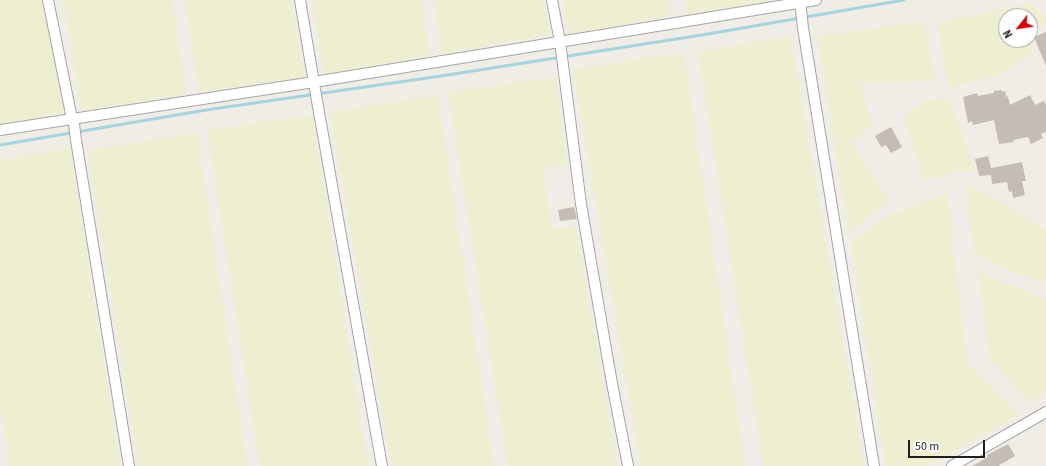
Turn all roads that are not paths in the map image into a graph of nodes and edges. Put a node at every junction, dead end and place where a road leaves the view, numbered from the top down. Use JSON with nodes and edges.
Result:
{"nodes":[{"id":1,"x":48,"y":0,"type":"edge"},
{"id":2,"x":300,"y":0,"type":"edge"},
{"id":3,"x":552,"y":0,"type":"edge"},
{"id":4,"x":816,"y":0,"type":"edge"},
{"id":5,"x":801,"y":4,"type":"edge"},
{"id":6,"x":561,"y":46,"type":"junction"},
{"id":7,"x":314,"y":84,"type":"junction"},
{"id":8,"x":73,"y":121,"type":"junction"},
{"id":9,"x":0,"y":130,"type":"edge"},
{"id":10,"x":1046,"y":412,"type":"edge"},
{"id":11,"x":129,"y":466,"type":"edge"},
{"id":12,"x":382,"y":466,"type":"edge"},
{"id":13,"x":628,"y":466,"type":"edge"},
{"id":14,"x":874,"y":466,"type":"edge"},
{"id":15,"x":952,"y":466,"type":"edge"}],
"edges":[{"from":1,"to":8,"type":"street"},
{"from":2,"to":7,"type":"street"},
{"from":3,"to":6,"type":"street"},
{"from":4,"to":5,"type":"street"},
{"from":5,"to":6,"type":"street"},
{"from":5,"to":14,"type":"street"},
{"from":6,"to":7,"type":"street"},
{"from":6,"to":13,"type":"street"},
{"from":7,"to":8,"type":"street"},
{"from":7,"to":12,"type":"street"},
{"from":8,"to":9,"type":"street"},
{"from":8,"to":11,"type":"street"},
{"from":10,"to":15,"type":"street"}]}
